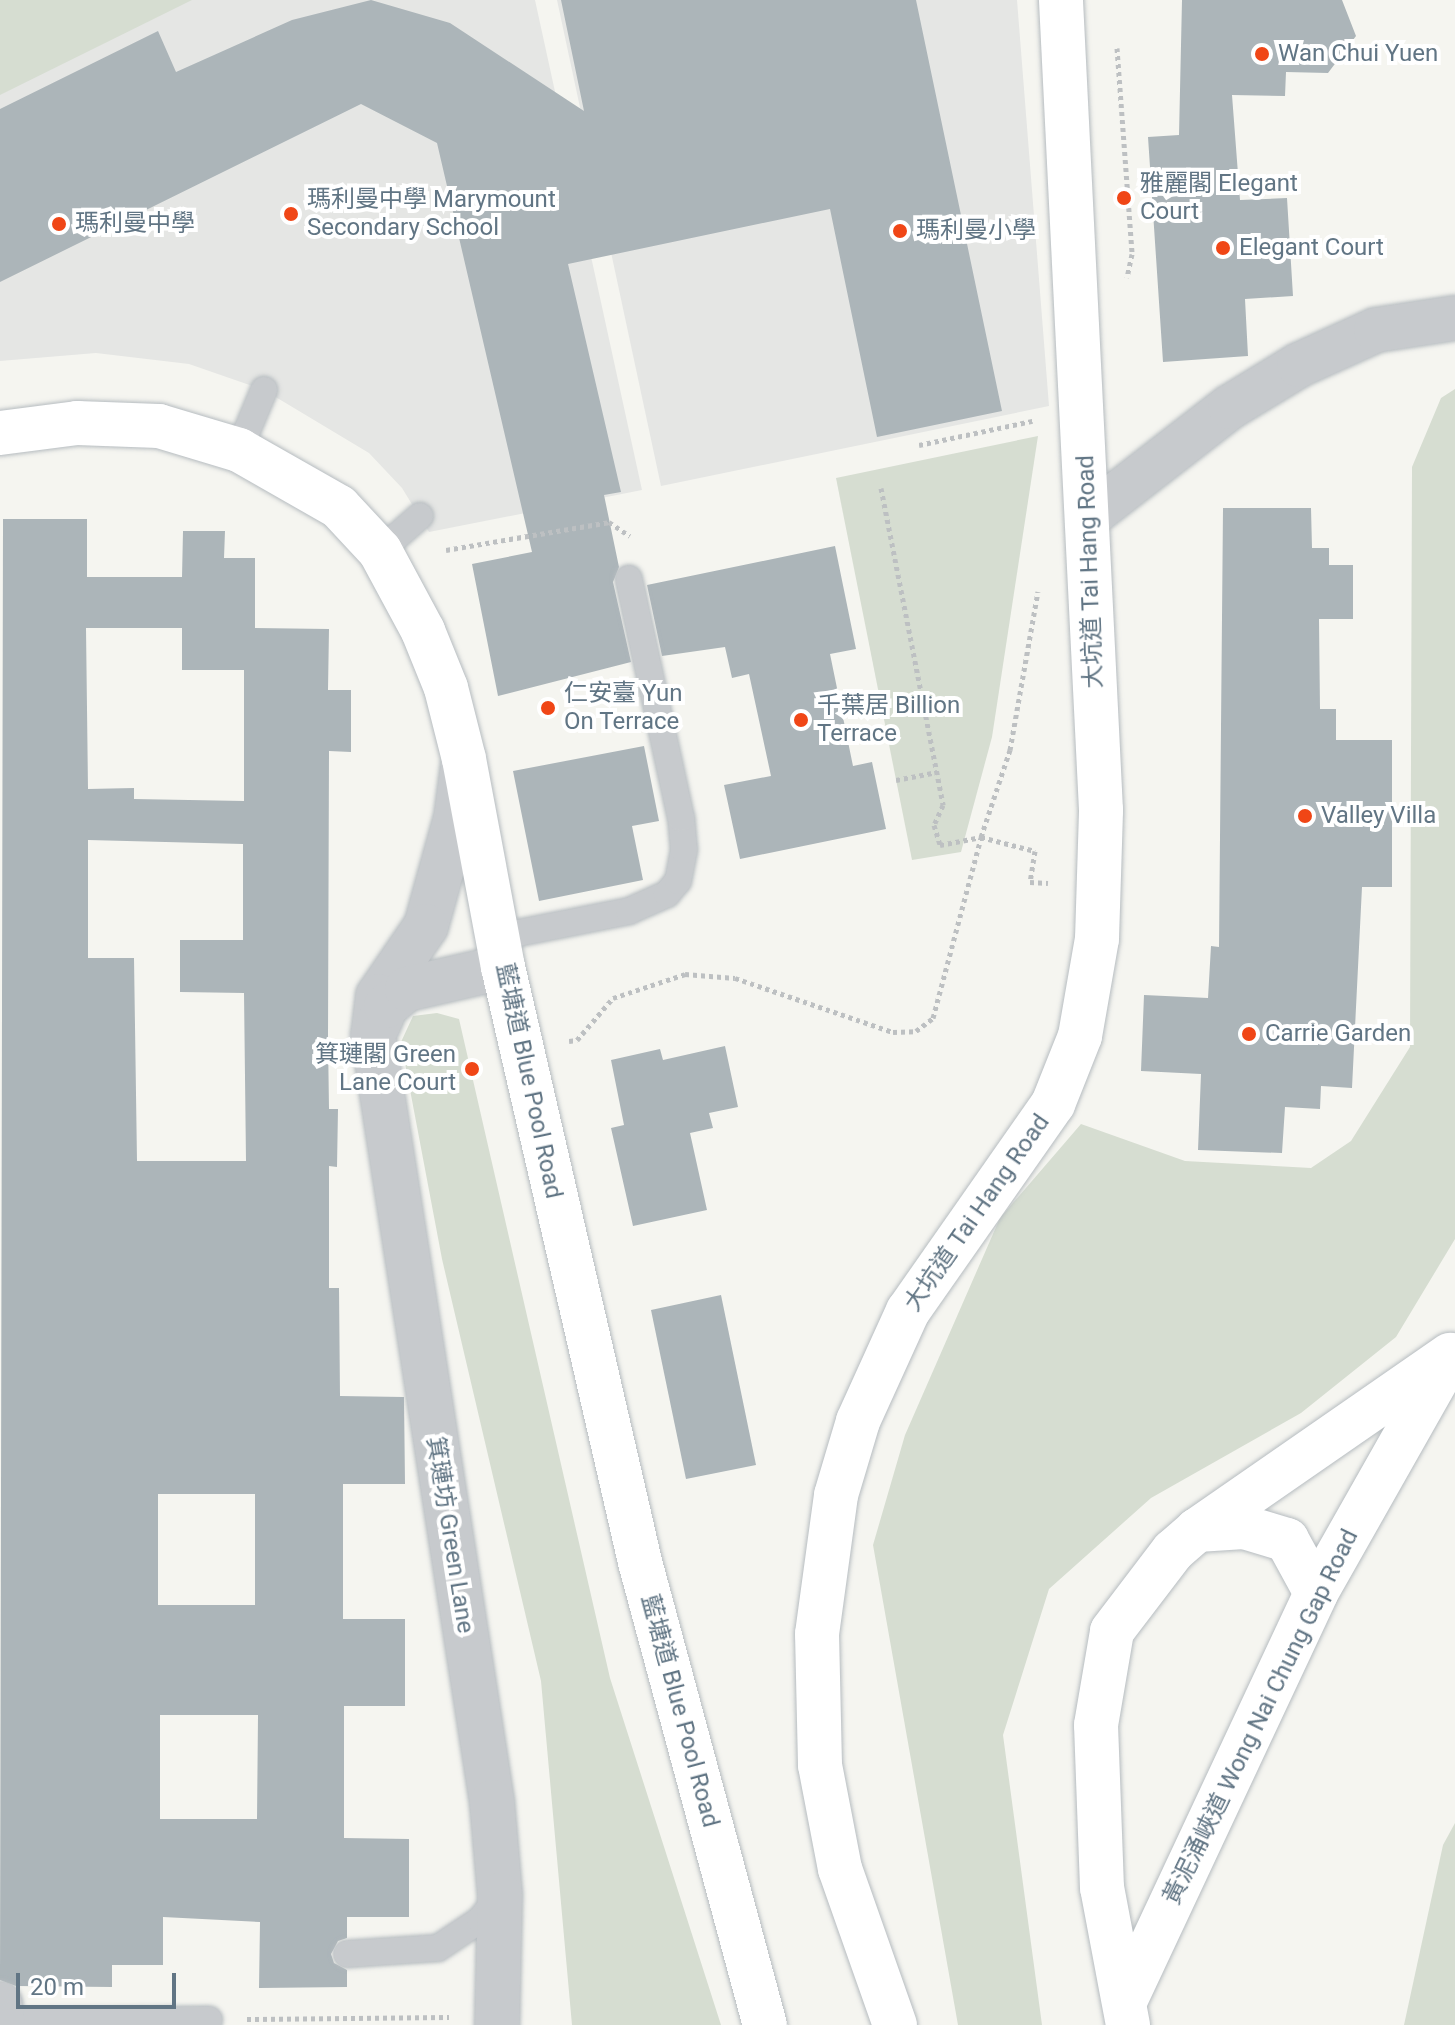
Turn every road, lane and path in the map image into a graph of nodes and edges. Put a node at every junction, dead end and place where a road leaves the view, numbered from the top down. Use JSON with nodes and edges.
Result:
{"nodes":[{"id":1,"x":1061,"y":0,"type":"edge"},
{"id":2,"x":1455,"y":318,"type":"edge"},
{"id":3,"x":264,"y":390,"type":"dead end"},
{"id":4,"x":1041,"y":419,"type":"dead end"},
{"id":5,"x":0,"y":433,"type":"edge"},
{"id":6,"x":919,"y":445,"type":"dead end"},
{"id":7,"x":239,"y":450,"type":"junction"},
{"id":8,"x":881,"y":488,"type":"dead end"},
{"id":9,"x":420,"y":516,"type":"dead end"},
{"id":10,"x":1088,"y":517,"type":"junction"},
{"id":11,"x":638,"y":542,"type":"dead end"},
{"id":12,"x":380,"y":551,"type":"junction"},
{"id":13,"x":441,"y":551,"type":"dead end"},
{"id":14,"x":1040,"y":577,"type":"dead end"},
{"id":15,"x":629,"y":579,"type":"dead end"},
{"id":16,"x":464,"y":759,"type":"junction"},
{"id":17,"x":937,"y":772,"type":"junction"},
{"id":18,"x":896,"y":780,"type":"dead end"},
{"id":19,"x":981,"y":837,"type":"junction"},
{"id":20,"x":1059,"y":883,"type":"dead end"},
{"id":21,"x":501,"y":952,"type":"junction"},
{"id":22,"x":556,"y":1043,"type":"dead end"},
{"id":23,"x":375,"y":1055,"type":"junction"},
{"id":24,"x":1453,"y":1351,"type":"edge"},
{"id":25,"x":1197,"y":1530,"type":"junction"},
{"id":26,"x":1316,"y":1593,"type":"junction"},
{"id":27,"x":500,"y":1895,"type":"junction"},
{"id":28,"x":347,"y":1954,"type":"dead end"},
{"id":29,"x":1127,"y":2012,"type":"edge"},
{"id":30,"x":2,"y":2017,"type":"edge"},
{"id":31,"x":209,"y":2020,"type":"joint"},
{"id":32,"x":491,"y":2020,"type":"edge"},
{"id":33,"x":765,"y":2025,"type":"edge"},
{"id":34,"x":895,"y":2025,"type":"edge"}],
"edges":[{"from":1,"to":10,"type":"main road","name":"大坑道 Tai Hang Road"},
{"from":2,"to":10,"type":"street"},
{"from":3,"to":7,"type":"lane"},
{"from":4,"to":6,"type":"path"},
{"from":5,"to":7,"type":"main road","name":"藍塘道 Blue Pool Road"},
{"from":7,"to":12,"type":"main road","name":"藍塘道 Blue Pool Road"},
{"from":8,"to":17,"type":"path"},
{"from":9,"to":12,"type":"lane"},
{"from":10,"to":34,"type":"main road","name":"大坑道 Tai Hang Road"},
{"from":11,"to":13,"type":"path"},
{"from":12,"to":16,"type":"main road","name":"藍塘道 Blue Pool Road"},
{"from":14,"to":19,"type":"path"},
{"from":15,"to":21,"type":"lane"},
{"from":16,"to":21,"type":"main road","name":"藍塘道 Blue Pool Road"},
{"from":16,"to":23,"type":"street","name":"箕璉坊 Green Lane"},
{"from":17,"to":18,"type":"path"},
{"from":17,"to":19,"type":"path"},
{"from":19,"to":20,"type":"path"},
{"from":19,"to":22,"type":"path"},
{"from":21,"to":23,"type":"street","name":"箕璉坊 Green Lane"},
{"from":21,"to":33,"type":"main road","name":"藍塘道 Blue Pool Road"},
{"from":23,"to":27,"type":"street","name":"箕璉坊 Green Lane"},
{"from":24,"to":25,"type":"main road","name":"黃泥涌峽道 Wong Nai Chung Gap Road"},
{"from":24,"to":26,"type":"main road","name":"黃泥涌峽道 Wong Nai Chung Gap Road"},
{"from":25,"to":26,"type":"main road"},
{"from":25,"to":29,"type":"main road","name":"黃泥涌峽道 Wong Nai Chung Gap Road"},
{"from":26,"to":29,"type":"main road","name":"黃泥涌峽道 Wong Nai Chung Gap Road"},
{"from":27,"to":28,"type":"lane"},
{"from":27,"to":32,"type":"street","name":"箕璉坊 Green Lane"},
{"from":30,"to":31,"type":"lane"},
{"from":31,"to":32,"type":"path"}]}
